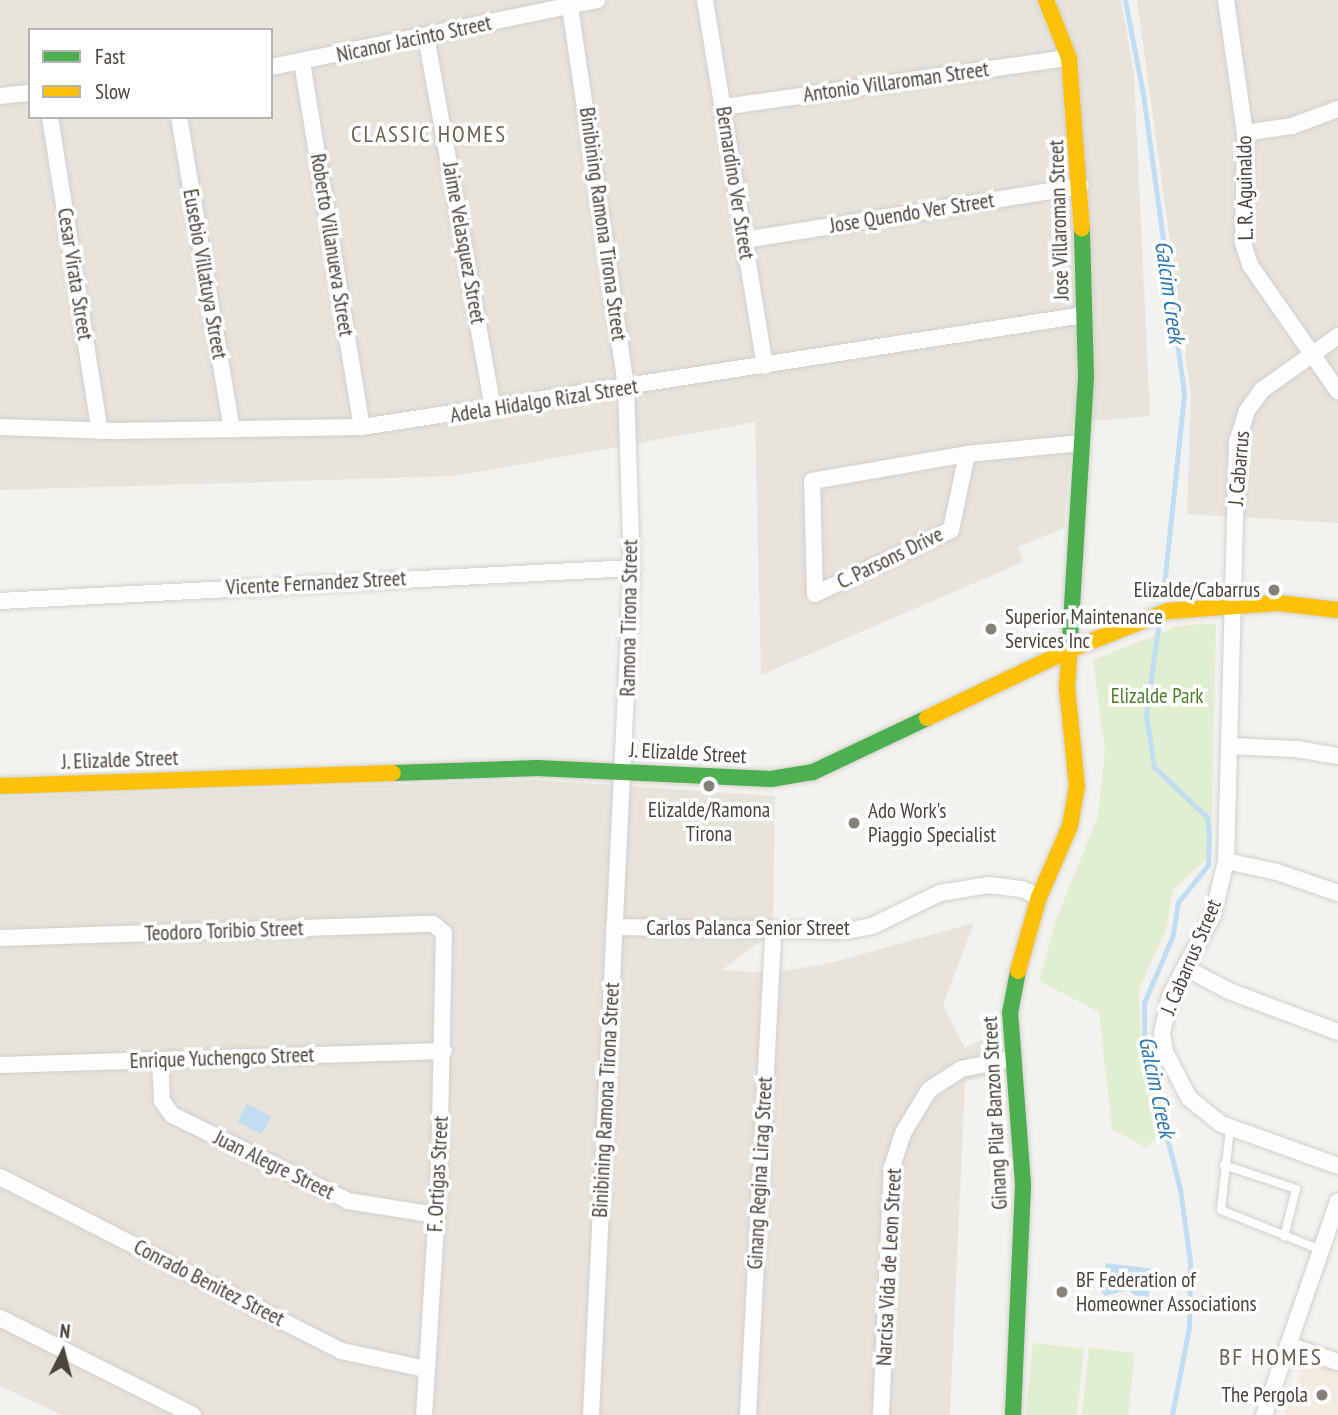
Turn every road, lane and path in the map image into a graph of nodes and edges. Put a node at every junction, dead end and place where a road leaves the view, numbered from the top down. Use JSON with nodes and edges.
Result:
{"nodes":[{"id":1,"x":597,"y":0,"type":"edge"},
{"id":2,"x":705,"y":0,"type":"edge"},
{"id":3,"x":1046,"y":0,"type":"edge"},
{"id":4,"x":1226,"y":0,"type":"edge"},
{"id":5,"x":570,"y":3,"type":"edge"},
{"id":6,"x":426,"y":36,"type":"junction"},
{"id":7,"x":1069,"y":58,"type":"junction"},
{"id":8,"x":302,"y":62,"type":"junction"},
{"id":9,"x":273,"y":67,"type":"edge"},
{"id":10,"x":28,"y":93,"type":"edge"},
{"id":11,"x":0,"y":96,"type":"edge"},
{"id":12,"x":723,"y":107,"type":"junction"},
{"id":13,"x":1338,"y":109,"type":"edge"},
{"id":14,"x":50,"y":119,"type":"edge"},
{"id":15,"x":179,"y":119,"type":"edge"},
{"id":16,"x":1245,"y":133,"type":"junction"},
{"id":17,"x":1081,"y":186,"type":"junction"},
{"id":18,"x":744,"y":240,"type":"junction"},
{"id":19,"x":1084,"y":315,"type":"junction"},
{"id":20,"x":1338,"y":336,"type":"edge"},
{"id":21,"x":1309,"y":355,"type":"junction"},
{"id":22,"x":765,"y":366,"type":"junction"},
{"id":23,"x":626,"y":388,"type":"junction"},
{"id":24,"x":1338,"y":391,"type":"edge"},
{"id":25,"x":493,"y":410,"type":"junction"},
{"id":26,"x":0,"y":426,"type":"edge"},
{"id":27,"x":362,"y":428,"type":"junction"},
{"id":28,"x":232,"y":430,"type":"junction"},
{"id":29,"x":100,"y":431,"type":"junction"},
{"id":30,"x":1081,"y":443,"type":"junction"},
{"id":31,"x":629,"y":450,"type":"joint"},
{"id":32,"x":967,"y":454,"type":"junction"},
{"id":33,"x":632,"y":568,"type":"junction"},
{"id":34,"x":0,"y":601,"type":"edge"},
{"id":35,"x":1235,"y":603,"type":"junction"},
{"id":36,"x":1338,"y":610,"type":"edge"},
{"id":37,"x":1069,"y":650,"type":"junction"},
{"id":38,"x":1230,"y":746,"type":"junction"},
{"id":39,"x":1338,"y":757,"type":"edge"},
{"id":40,"x":624,"y":778,"type":"junction"},
{"id":41,"x":0,"y":786,"type":"edge"},
{"id":42,"x":1226,"y":862,"type":"junction"},
{"id":43,"x":1338,"y":892,"type":"edge"},
{"id":44,"x":1039,"y":897,"type":"junction"},
{"id":45,"x":614,"y":927,"type":"junction"},
{"id":46,"x":773,"y":932,"type":"junction"},
{"id":47,"x":444,"y":933,"type":"joint"},
{"id":48,"x":0,"y":938,"type":"edge"},
{"id":49,"x":1186,"y":968,"type":"junction"},
{"id":50,"x":1338,"y":1032,"type":"edge"},
{"id":51,"x":444,"y":1051,"type":"junction"},
{"id":52,"x":1011,"y":1059,"type":"junction"},
{"id":53,"x":160,"y":1060,"type":"junction"},
{"id":54,"x":0,"y":1065,"type":"edge"},
{"id":55,"x":1230,"y":1128,"type":"junction"},
{"id":56,"x":1224,"y":1165,"type":"junction"},
{"id":57,"x":1338,"y":1166,"type":"edge"},
{"id":58,"x":0,"y":1177,"type":"edge"},
{"id":59,"x":1338,"y":1201,"type":"edge"},
{"id":60,"x":435,"y":1215,"type":"junction"},
{"id":61,"x":1284,"y":1237,"type":"junction"},
{"id":62,"x":1321,"y":1250,"type":"junction"},
{"id":63,"x":0,"y":1318,"type":"edge"},
{"id":64,"x":1288,"y":1345,"type":"junction"},
{"id":65,"x":1338,"y":1362,"type":"edge"},
{"id":66,"x":425,"y":1369,"type":"junction"},
{"id":67,"x":193,"y":1415,"type":"edge"},
{"id":68,"x":424,"y":1415,"type":"edge"},
{"id":69,"x":591,"y":1415,"type":"edge"},
{"id":70,"x":748,"y":1415,"type":"edge"},
{"id":71,"x":881,"y":1415,"type":"edge"},
{"id":72,"x":1013,"y":1415,"type":"edge"},
{"id":73,"x":1264,"y":1415,"type":"edge"}],
"edges":[{"from":1,"to":5,"type":"street","name":"Nicanor Jacinto Street"},
{"from":2,"to":12,"type":"street","name":"Bernardino Ver Street"},
{"from":3,"to":7,"type":"street","name":"Jose Villaroman Street"},
{"from":4,"to":16,"type":"street","name":"L. R. Aguinaldo"},
{"from":5,"to":6,"type":"street","name":"Nicanor Jacinto Street"},
{"from":5,"to":23,"type":"street","name":"Binibining Ramona Tirona Street"},
{"from":6,"to":8,"type":"street","name":"Nicanor Jacinto Street"},
{"from":6,"to":25,"type":"street","name":"Jaime Velasquez Street"},
{"from":7,"to":12,"type":"street","name":"Antonio Villaroman Street"},
{"from":7,"to":17,"type":"street","name":"Jose Villaroman Street"},
{"from":8,"to":9,"type":"street","name":"Nicanor Jacinto Street"},
{"from":8,"to":27,"type":"street","name":"Roberto Villanueva Street"},
{"from":10,"to":11,"type":"street"},
{"from":12,"to":18,"type":"street","name":"Bernardino Ver Street"},
{"from":13,"to":16,"type":"street"},
{"from":14,"to":29,"type":"street","name":"Cesar Virata Street"},
{"from":15,"to":28,"type":"street","name":"Eusebio Villatuya Street"},
{"from":16,"to":21,"type":"street","name":"L. R. Aguinaldo"},
{"from":17,"to":18,"type":"street","name":"Jose Quendo Ver Street"},
{"from":17,"to":19,"type":"street","name":"Jose Villaroman Street"},
{"from":18,"to":22,"type":"street","name":"Bernardino Ver Street"},
{"from":19,"to":22,"type":"street","name":"Adela Hidalgo Rizal Street"},
{"from":19,"to":30,"type":"street","name":"Jose Villaroman Street"},
{"from":20,"to":21,"type":"street","name":"J. Cabarrus"},
{"from":21,"to":24,"type":"street","name":"L. R. Aguinaldo"},
{"from":21,"to":35,"type":"street","name":"J. Cabarrus"},
{"from":22,"to":23,"type":"street","name":"Adela Hidalgo Rizal Street"},
{"from":23,"to":25,"type":"street","name":"Adela Hidalgo Rizal Street"},
{"from":23,"to":31,"type":"street","name":"Binibining Ramona Tirona Street"},
{"from":25,"to":27,"type":"street","name":"Adela Hidalgo Rizal Street"},
{"from":26,"to":29,"type":"street","name":"Adela Hidalgo Rizal Street"},
{"from":27,"to":28,"type":"street","name":"Adela Hidalgo Rizal Street"},
{"from":28,"to":29,"type":"street","name":"Adela Hidalgo Rizal Street"},
{"from":30,"to":32,"type":"street","name":"C. Parsons Drive"},
{"from":30,"to":37,"type":"street","name":"Ginang Pilar Banzon Street"},
{"from":31,"to":33,"type":"street","name":"Ramona Tirona Street"},
{"from":32,"to":32,"type":"street","name":"C. Parsons Drive"},
{"from":33,"to":34,"type":"street","name":"Vicente Fernandez Street"},
{"from":33,"to":40,"type":"street","name":"Ramona Tirona Street"},
{"from":35,"to":36,"type":"street","name":"J. Elizalde Street"},
{"from":35,"to":37,"type":"street","name":"J. Elizalde Street"},
{"from":35,"to":38,"type":"street","name":"J. Cabarrus Street"},
{"from":37,"to":40,"type":"street","name":"J. Elizalde Street"},
{"from":37,"to":44,"type":"street","name":"Ginang Pilar Banzon Street"},
{"from":38,"to":39,"type":"street"},
{"from":38,"to":42,"type":"street","name":"J. Cabarrus Street"},
{"from":40,"to":41,"type":"street","name":"J. Elizalde Street"},
{"from":40,"to":45,"type":"street","name":"Binibining Ramona Tirona Street"},
{"from":42,"to":43,"type":"street"},
{"from":42,"to":49,"type":"street","name":"J. Cabarrus Street"},
{"from":44,"to":46,"type":"street","name":"Carlos Palanca Senior Street"},
{"from":44,"to":52,"type":"street","name":"Ginang Pilar Banzon Street"},
{"from":45,"to":46,"type":"street","name":"Carlos Palanca Senior Street"},
{"from":45,"to":69,"type":"street","name":"Binibining Ramona Tirona Street"},
{"from":46,"to":70,"type":"street","name":"Ginang Regina Lirag Street"},
{"from":47,"to":48,"type":"street","name":"Teodoro Toribio Street"},
{"from":47,"to":51,"type":"street","name":"F. Ortigas Street"},
{"from":49,"to":50,"type":"street"},
{"from":49,"to":55,"type":"street","name":"J. Cabarrus Street"},
{"from":51,"to":53,"type":"street","name":"Enrique Yuchengco Street"},
{"from":51,"to":60,"type":"street","name":"F. Ortigas Street"},
{"from":52,"to":71,"type":"street","name":"Narcisa Vida de Leon Street"},
{"from":52,"to":72,"type":"street","name":"Ginang Pilar Banzon Street"},
{"from":53,"to":54,"type":"street","name":"Enrique Yuchengco Street"},
{"from":53,"to":60,"type":"street","name":"Juan Alegre Street"},
{"from":55,"to":56,"type":"lane"},
{"from":55,"to":57,"type":"street","name":"J. Cabarrus Street"},
{"from":56,"to":61,"type":"lane"},
{"from":56,"to":61,"type":"lane"},
{"from":58,"to":66,"type":"street","name":"Conrado Benitez Street"},
{"from":59,"to":62,"type":"street"},
{"from":60,"to":66,"type":"street","name":"F. Ortigas Street"},
{"from":61,"to":62,"type":"lane"},
{"from":62,"to":64,"type":"street"},
{"from":63,"to":67,"type":"street"},
{"from":64,"to":65,"type":"street"},
{"from":64,"to":73,"type":"street"},
{"from":66,"to":68,"type":"street","name":"F. Ortigas Street"}]}
